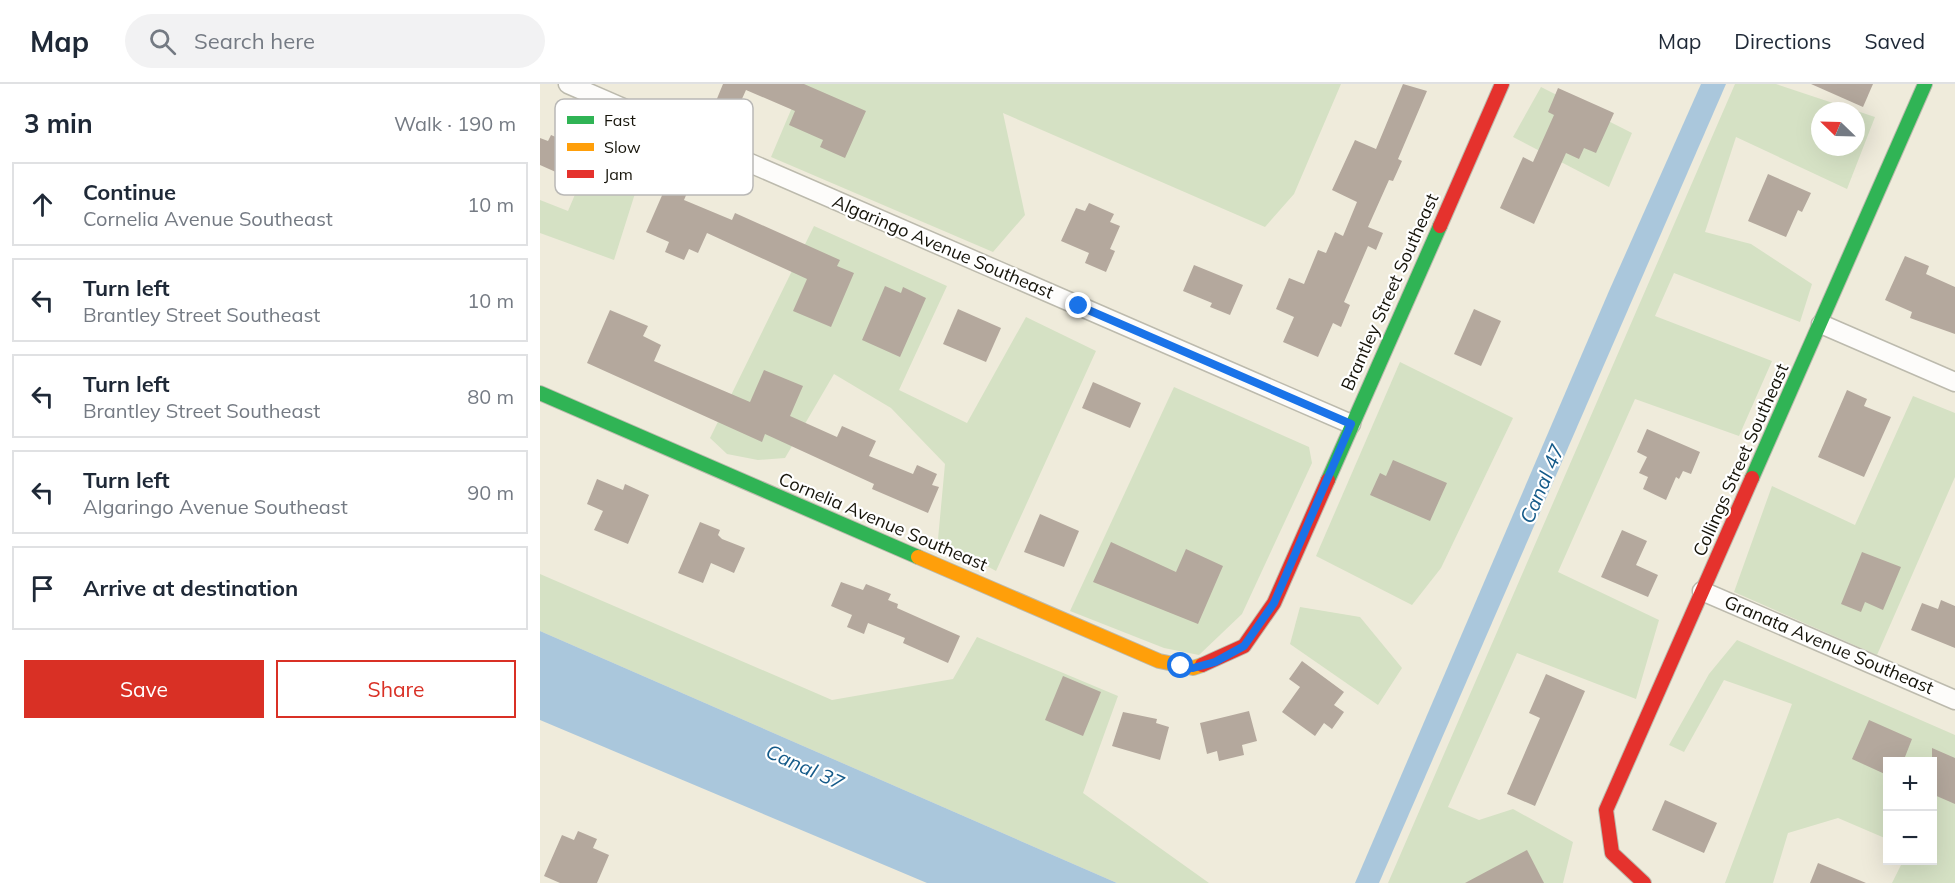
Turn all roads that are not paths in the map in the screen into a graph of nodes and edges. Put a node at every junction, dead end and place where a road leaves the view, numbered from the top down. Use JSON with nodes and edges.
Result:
{"nodes":[{"id":1,"x":568,"y":84,"type":"edge"},
{"id":2,"x":1502,"y":84,"type":"edge"},
{"id":3,"x":1925,"y":84,"type":"edge"},
{"id":4,"x":603,"y":99,"type":"edge"},
{"id":5,"x":753,"y":164,"type":"edge"},
{"id":6,"x":1821,"y":324,"type":"junction"},
{"id":7,"x":1955,"y":382,"type":"edge"},
{"id":8,"x":540,"y":393,"type":"edge"},
{"id":9,"x":1351,"y":424,"type":"junction"},
{"id":10,"x":1702,"y":591,"type":"junction"},
{"id":11,"x":1215,"y":662,"type":"joint"},
{"id":12,"x":1955,"y":700,"type":"edge"},
{"id":13,"x":1644,"y":883,"type":"edge"}],
"edges":[{"from":1,"to":4,"type":"street","name":"Algaringo Avenue Southeast"},
{"from":2,"to":9,"type":"street","name":"Brantley Street Southeast"},
{"from":3,"to":6,"type":"street","name":"Collings Street Southeast"},
{"from":5,"to":9,"type":"street","name":"Algaringo Avenue Southeast"},
{"from":6,"to":7,"type":"street"},
{"from":6,"to":10,"type":"street","name":"Collings Street Southeast"},
{"from":8,"to":11,"type":"street","name":"Cornelia Avenue Southeast"},
{"from":9,"to":11,"type":"street","name":"Brantley Street Southeast"},
{"from":10,"to":12,"type":"street","name":"Granata Avenue Southeast"},
{"from":10,"to":13,"type":"street","name":"Collings Street Southeast"}]}
